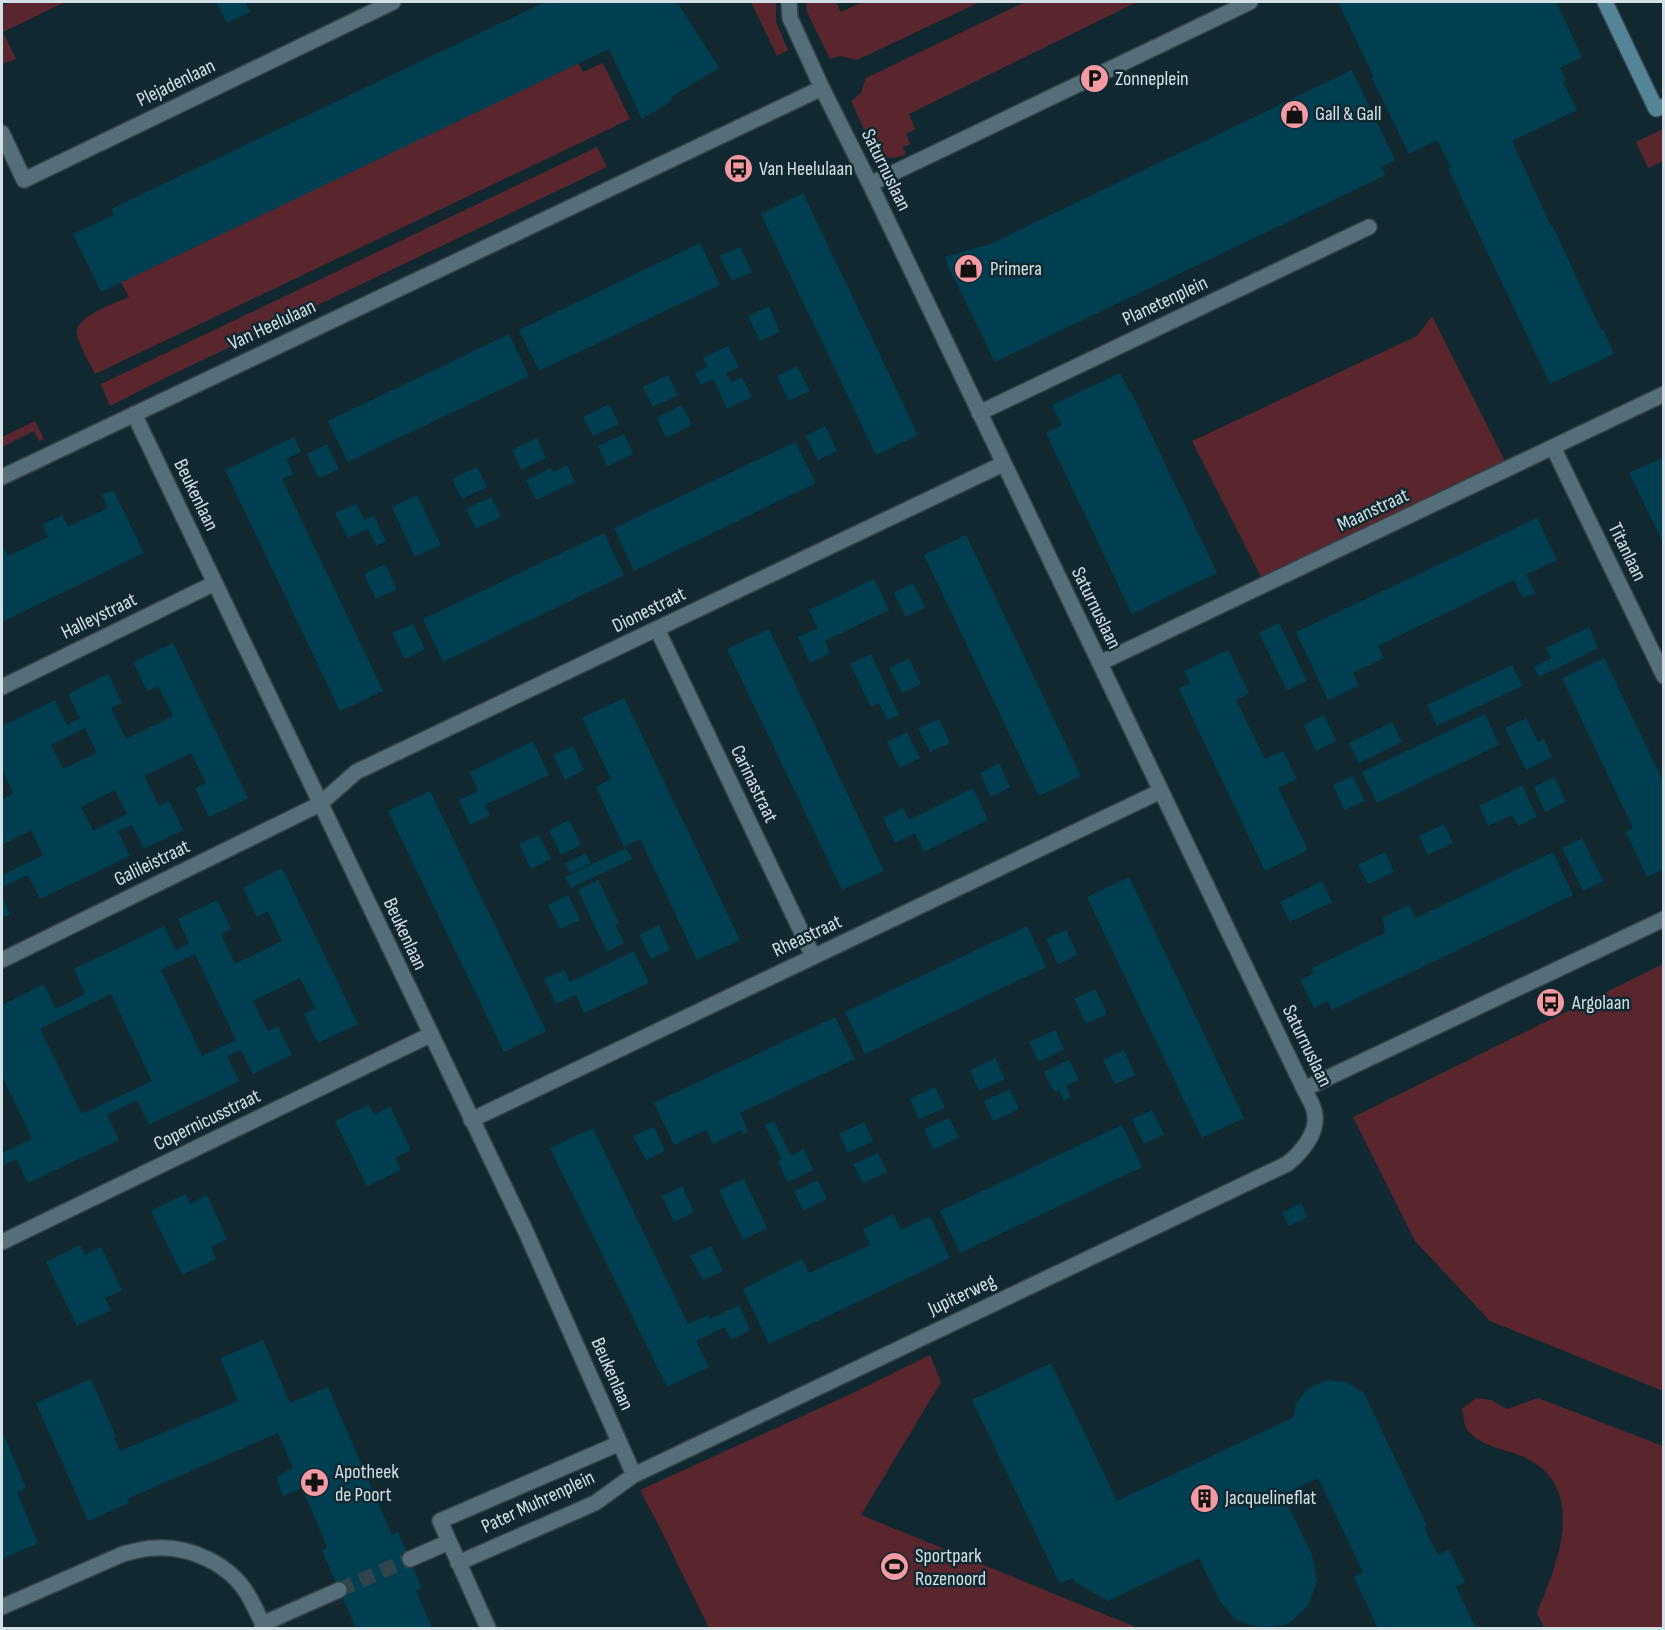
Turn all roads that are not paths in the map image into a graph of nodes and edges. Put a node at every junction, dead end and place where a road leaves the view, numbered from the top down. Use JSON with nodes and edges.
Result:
{"nodes":[{"id":1,"x":393,"y":2,"type":"edge"},
{"id":2,"x":789,"y":2,"type":"edge"},
{"id":3,"x":1250,"y":2,"type":"edge"},
{"id":4,"x":1605,"y":2,"type":"edge"},
{"id":5,"x":822,"y":88,"type":"junction"},
{"id":6,"x":1660,"y":108,"type":"edge"},
{"id":7,"x":2,"y":133,"type":"edge"},
{"id":8,"x":870,"y":184,"type":"junction"},
{"id":9,"x":1369,"y":226,"type":"dead end"},
{"id":10,"x":1664,"y":394,"type":"edge"},
{"id":11,"x":979,"y":413,"type":"junction"},
{"id":12,"x":134,"y":414,"type":"junction"},
{"id":13,"x":1553,"y":447,"type":"junction"},
{"id":14,"x":1004,"y":464,"type":"junction"},
{"id":15,"x":2,"y":477,"type":"edge"},
{"id":16,"x":215,"y":583,"type":"junction"},
{"id":17,"x":657,"y":629,"type":"junction"},
{"id":18,"x":1100,"y":663,"type":"junction"},
{"id":19,"x":1664,"y":676,"type":"edge"},
{"id":20,"x":2,"y":687,"type":"edge"},
{"id":21,"x":1161,"y":791,"type":"junction"},
{"id":22,"x":320,"y":804,"type":"junction"},
{"id":23,"x":1664,"y":919,"type":"edge"},
{"id":24,"x":813,"y":956,"type":"junction"},
{"id":25,"x":2,"y":960,"type":"edge"},
{"id":26,"x":430,"y":1035,"type":"junction"},
{"id":27,"x":1304,"y":1089,"type":"junction"},
{"id":28,"x":471,"y":1120,"type":"junction"},
{"id":29,"x":1304,"y":1148,"type":"joint"},
{"id":30,"x":2,"y":1242,"type":"edge"},
{"id":31,"x":620,"y":1443,"type":"junction"},
{"id":32,"x":634,"y":1475,"type":"junction"},
{"id":33,"x":449,"y":1542,"type":"junction"},
{"id":34,"x":410,"y":1559,"type":"tunnel mouth"},
{"id":35,"x":458,"y":1563,"type":"junction"},
{"id":36,"x":339,"y":1590,"type":"tunnel mouth"},
{"id":37,"x":2,"y":1607,"type":"edge"},
{"id":38,"x":263,"y":1626,"type":"edge"},
{"id":39,"x":488,"y":1629,"type":"edge"}],
"edges":[{"from":1,"to":7,"type":"street","name":"Plejadenlaan"},
{"from":2,"to":5,"type":"street"},
{"from":3,"to":8,"type":"street"},
{"from":4,"to":6,"type":"street"},
{"from":5,"to":8,"type":"street","name":"Saturnuslaan"},
{"from":5,"to":12,"type":"street","name":"Van Heelulaan"},
{"from":8,"to":11,"type":"street","name":"Saturnuslaan"},
{"from":9,"to":11,"type":"street","name":"Planetenplein"},
{"from":10,"to":13,"type":"street","name":"Maanstraat"},
{"from":11,"to":14,"type":"street","name":"Saturnuslaan"},
{"from":12,"to":15,"type":"street","name":"Van Heelulaan"},
{"from":12,"to":16,"type":"street","name":"Beukenlaan"},
{"from":13,"to":18,"type":"street","name":"Maanstraat"},
{"from":13,"to":19,"type":"street","name":"Titanlaan"},
{"from":14,"to":17,"type":"street","name":"Dionestraat"},
{"from":14,"to":18,"type":"street","name":"Saturnuslaan"},
{"from":16,"to":20,"type":"street","name":"Halleystraat"},
{"from":16,"to":22,"type":"street","name":"Beukenlaan"},
{"from":17,"to":22,"type":"street","name":"Dionestraat"},
{"from":17,"to":24,"type":"street","name":"Carinastraat"},
{"from":18,"to":21,"type":"street","name":"Saturnuslaan"},
{"from":21,"to":24,"type":"street","name":"Rheastraat"},
{"from":21,"to":27,"type":"street","name":"Saturnuslaan"},
{"from":22,"to":25,"type":"street","name":"Galileistraat"},
{"from":22,"to":26,"type":"street","name":"Beukenlaan"},
{"from":23,"to":27,"type":"street"},
{"from":24,"to":28,"type":"street","name":"Rheastraat"},
{"from":26,"to":28,"type":"street","name":"Beukenlaan"},
{"from":26,"to":30,"type":"street","name":"Copernicusstraat"},
{"from":27,"to":29,"type":"street","name":"Saturnuslaan"},
{"from":28,"to":31,"type":"street","name":"Beukenlaan"},
{"from":29,"to":32,"type":"street","name":"Jupiterweg"},
{"from":31,"to":32,"type":"street","name":"Beukenlaan"},
{"from":31,"to":33,"type":"street","name":"Pater Muhrenplein"},
{"from":32,"to":35,"type":"street","name":"Pater Muhrenplein"},
{"from":33,"to":34,"type":"street"},
{"from":33,"to":35,"type":"street"},
{"from":35,"to":39,"type":"street"},
{"from":36,"to":38,"type":"street"},
{"from":37,"to":38,"type":"street"}]}
